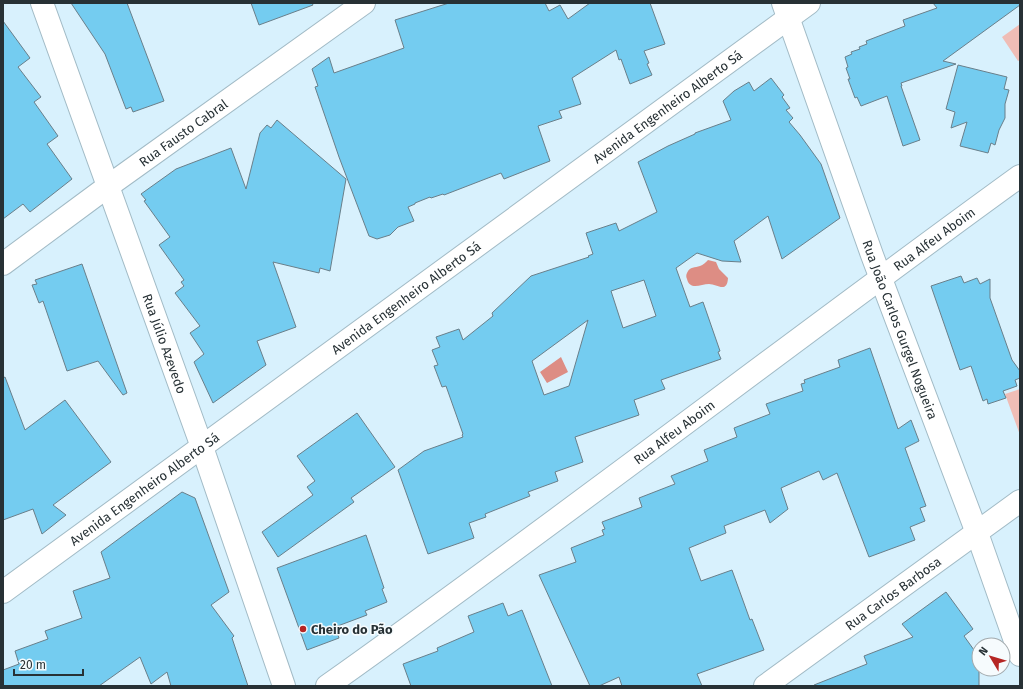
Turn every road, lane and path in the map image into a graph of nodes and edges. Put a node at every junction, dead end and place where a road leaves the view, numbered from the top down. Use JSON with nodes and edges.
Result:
{"nodes":[{"id":1,"x":42,"y":3,"type":"edge"},
{"id":2,"x":364,"y":3,"type":"edge"},
{"id":3,"x":809,"y":3,"type":"edge"},
{"id":4,"x":786,"y":10,"type":"edge"},
{"id":5,"x":1020,"y":176,"type":"edge"},
{"id":6,"x":107,"y":187,"type":"junction"},
{"id":7,"x":3,"y":264,"type":"edge"},
{"id":8,"x":881,"y":277,"type":"junction"},
{"id":9,"x":202,"y":447,"type":"junction"},
{"id":10,"x":1020,"y":501,"type":"edge"},
{"id":11,"x":977,"y":532,"type":"junction"},
{"id":12,"x":3,"y":592,"type":"edge"},
{"id":13,"x":1020,"y":655,"type":"edge"},
{"id":14,"x":284,"y":686,"type":"edge"},
{"id":15,"x":327,"y":686,"type":"edge"},
{"id":16,"x":765,"y":686,"type":"edge"}],
"edges":[{"from":1,"to":6,"type":"street","name":"Rua Júlio Azevedo"},
{"from":2,"to":6,"type":"street","name":"Rua Fausto Cabral"},
{"from":3,"to":4,"type":"street","name":"Avenida Engenheiro Alberto Sá"},
{"from":4,"to":8,"type":"street","name":"Rua João Carlos Gurgel Nogueira"},
{"from":4,"to":9,"type":"street","name":"Avenida Engenheiro Alberto Sá"},
{"from":5,"to":8,"type":"street","name":"Rua Alfeu Aboim"},
{"from":6,"to":7,"type":"street","name":"Rua Fausto Cabral"},
{"from":6,"to":9,"type":"street","name":"Rua Júlio Azevedo"},
{"from":8,"to":11,"type":"street","name":"Rua João Carlos Gurgel Nogueira"},
{"from":8,"to":15,"type":"street","name":"Rua Alfeu Aboim"},
{"from":9,"to":12,"type":"street","name":"Avenida Engenheiro Alberto Sá"},
{"from":9,"to":14,"type":"street","name":"Rua Júlio Azevedo"},
{"from":10,"to":11,"type":"street","name":"Rua Carlos Barbosa"},
{"from":11,"to":13,"type":"street","name":"Rua João Carlos Gurgel Nogueira"},
{"from":11,"to":16,"type":"street","name":"Rua Carlos Barbosa"}]}
